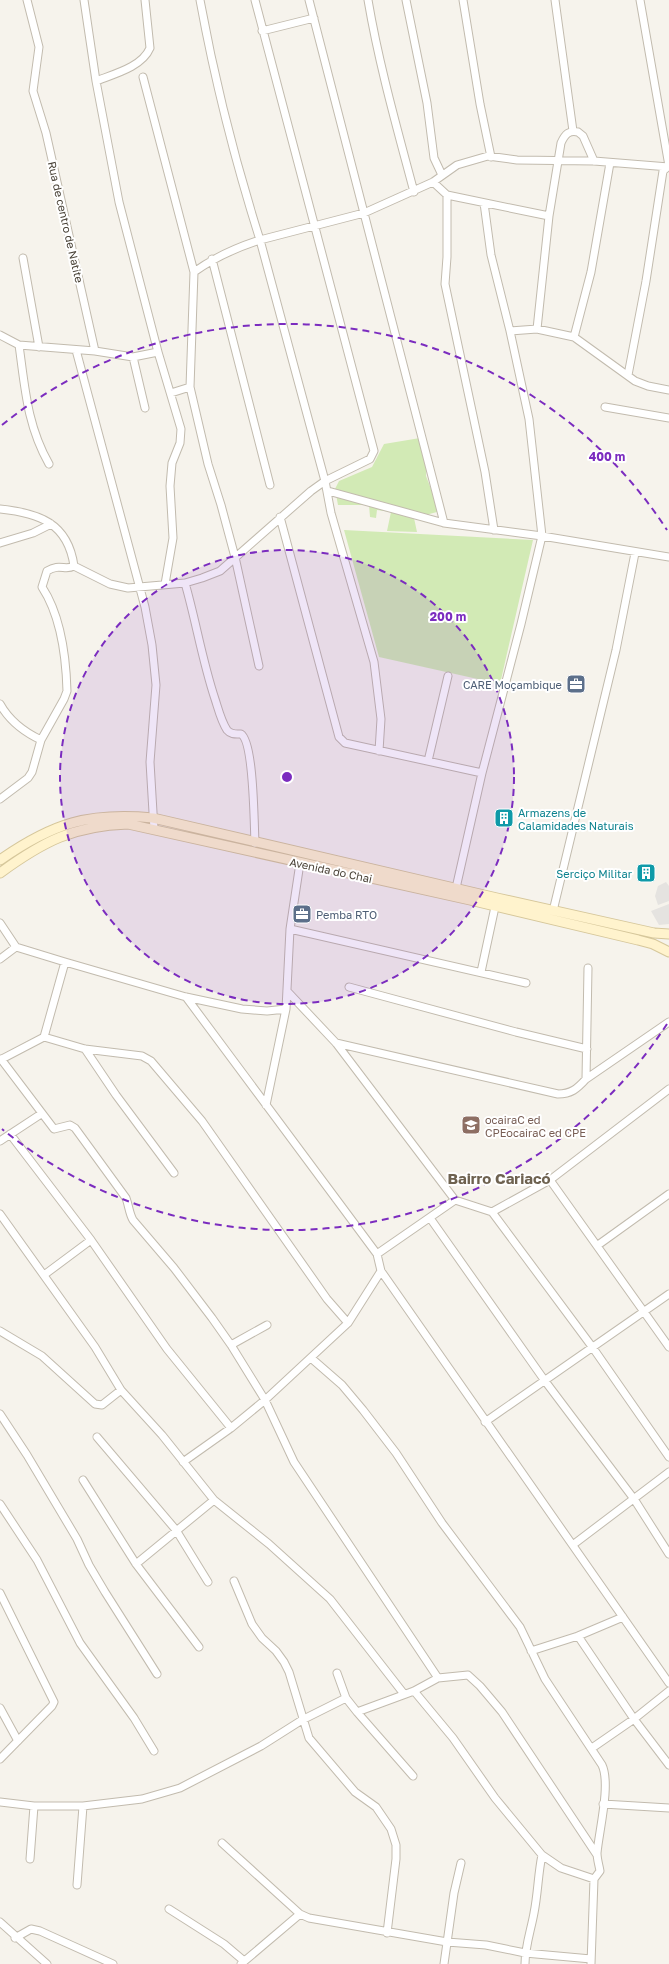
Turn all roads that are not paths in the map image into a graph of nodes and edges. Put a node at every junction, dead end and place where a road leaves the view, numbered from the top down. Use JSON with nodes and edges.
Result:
{"nodes":[{"id":1,"x":27,"y":0,"type":"edge"},
{"id":2,"x":84,"y":0,"type":"edge"},
{"id":3,"x":145,"y":0,"type":"edge"},
{"id":4,"x":200,"y":0,"type":"edge"},
{"id":5,"x":255,"y":0,"type":"edge"},
{"id":6,"x":309,"y":0,"type":"edge"},
{"id":7,"x":368,"y":0,"type":"edge"},
{"id":8,"x":406,"y":0,"type":"edge"},
{"id":9,"x":463,"y":0,"type":"edge"},
{"id":10,"x":555,"y":0,"type":"edge"},
{"id":11,"x":640,"y":0,"type":"edge"},
{"id":12,"x":314,"y":18,"type":"junction"},
{"id":13,"x":262,"y":31,"type":"junction"},
{"id":14,"x":143,"y":77,"type":"dead end"},
{"id":15,"x":96,"y":81,"type":"junction"},
{"id":16,"x":573,"y":131,"type":"junction"},
{"id":17,"x":491,"y":156,"type":"junction"},
{"id":18,"x":559,"y":161,"type":"junction"},
{"id":19,"x":594,"y":161,"type":"junction"},
{"id":20,"x":610,"y":163,"type":"junction"},
{"id":21,"x":669,"y":167,"type":"edge"},
{"id":22,"x":442,"y":175,"type":"junction"},
{"id":23,"x":433,"y":182,"type":"junction"},
{"id":24,"x":414,"y":192,"type":"junction"},
{"id":25,"x":447,"y":195,"type":"junction"},
{"id":26,"x":484,"y":203,"type":"junction"},
{"id":27,"x":364,"y":213,"type":"junction"},
{"id":28,"x":549,"y":216,"type":"junction"},
{"id":29,"x":314,"y":227,"type":"junction"},
{"id":30,"x":260,"y":240,"type":"junction"},
{"id":31,"x":23,"y":258,"type":"dead end"},
{"id":32,"x":212,"y":259,"type":"junction"},
{"id":33,"x":194,"y":272,"type":"junction"},
{"id":34,"x":537,"y":329,"type":"junction"},
{"id":35,"x":510,"y":331,"type":"junction"},
{"id":36,"x":0,"y":335,"type":"edge"},
{"id":37,"x":574,"y":337,"type":"junction"},
{"id":38,"x":19,"y":345,"type":"junction"},
{"id":39,"x":39,"y":347,"type":"junction"},
{"id":40,"x":76,"y":350,"type":"junction"},
{"id":41,"x":95,"y":351,"type":"junction"},
{"id":42,"x":158,"y":352,"type":"junction"},
{"id":43,"x":133,"y":357,"type":"junction"},
{"id":44,"x":628,"y":375,"type":"junction"},
{"id":45,"x":190,"y":387,"type":"junction"},
{"id":46,"x":669,"y":390,"type":"edge"},
{"id":47,"x":172,"y":392,"type":"junction"},
{"id":48,"x":605,"y":407,"type":"dead end"},
{"id":49,"x":144,"y":408,"type":"dead end"},
{"id":50,"x":669,"y":418,"type":"edge"},
{"id":51,"x":49,"y":464,"type":"dead end"},
{"id":52,"x":325,"y":481,"type":"junction"},
{"id":53,"x":270,"y":485,"type":"dead end"},
{"id":54,"x":328,"y":491,"type":"junction"},
{"id":55,"x":0,"y":508,"type":"edge"},
{"id":56,"x":280,"y":517,"type":"junction"},
{"id":57,"x":444,"y":523,"type":"junction"},
{"id":58,"x":51,"y":524,"type":"junction"},
{"id":59,"x":494,"y":530,"type":"junction"},
{"id":60,"x":542,"y":536,"type":"junction"},
{"id":61,"x":0,"y":543,"type":"edge"},
{"id":62,"x":635,"y":553,"type":"junction"},
{"id":63,"x":234,"y":557,"type":"junction"},
{"id":64,"x":669,"y":557,"type":"edge"},
{"id":65,"x":74,"y":566,"type":"junction"},
{"id":66,"x":185,"y":583,"type":"junction"},
{"id":67,"x":165,"y":584,"type":"junction"},
{"id":68,"x":140,"y":587,"type":"junction"},
{"id":69,"x":259,"y":666,"type":"dead end"},
{"id":70,"x":448,"y":676,"type":"dead end"},
{"id":71,"x":0,"y":704,"type":"edge"},
{"id":72,"x":42,"y":740,"type":"junction"},
{"id":73,"x":380,"y":751,"type":"junction"},
{"id":74,"x":428,"y":761,"type":"junction"},
{"id":75,"x":482,"y":773,"type":"junction"},
{"id":76,"x":1,"y":797,"type":"edge"},
{"id":77,"x":153,"y":818,"type":"junction"},
{"id":78,"x":154,"y":829,"type":"junction"},
{"id":79,"x":255,"y":843,"type":"junction"},
{"id":80,"x":0,"y":860,"type":"edge"},
{"id":81,"x":300,"y":863,"type":"junction"},
{"id":82,"x":0,"y":873,"type":"edge"},
{"id":83,"x":456,"y":888,"type":"junction"},
{"id":84,"x":495,"y":906,"type":"junction"},
{"id":85,"x":553,"y":911,"type":"junction"},
{"id":86,"x":0,"y":923,"type":"edge"},
{"id":87,"x":290,"y":929,"type":"junction"},
{"id":88,"x":669,"y":934,"type":"edge"},
{"id":89,"x":16,"y":947,"type":"junction"},
{"id":90,"x":669,"y":952,"type":"edge"},
{"id":91,"x":0,"y":958,"type":"edge"},
{"id":92,"x":65,"y":962,"type":"junction"},
{"id":93,"x":588,"y":968,"type":"dead end"},
{"id":94,"x":481,"y":972,"type":"junction"},
{"id":95,"x":526,"y":983,"type":"dead end"},
{"id":96,"x":349,"y":987,"type":"dead end"},
{"id":97,"x":287,"y":991,"type":"junction"},
{"id":98,"x":186,"y":996,"type":"junction"},
{"id":99,"x":286,"y":1009,"type":"junction"},
{"id":100,"x":669,"y":1022,"type":"edge"},
{"id":101,"x":44,"y":1037,"type":"junction"},
{"id":102,"x":336,"y":1043,"type":"junction"},
{"id":103,"x":85,"y":1049,"type":"junction"},
{"id":104,"x":587,"y":1049,"type":"junction"},
{"id":105,"x":0,"y":1059,"type":"edge"},
{"id":106,"x":586,"y":1079,"type":"junction"},
{"id":107,"x":669,"y":1089,"type":"edge"},
{"id":108,"x":266,"y":1105,"type":"junction"},
{"id":109,"x":41,"y":1114,"type":"junction"},
{"id":110,"x":10,"y":1134,"type":"junction"},
{"id":111,"x":0,"y":1141,"type":"edge"},
{"id":112,"x":174,"y":1173,"type":"dead end"},
{"id":113,"x":550,"y":1180,"type":"junction"},
{"id":114,"x":669,"y":1194,"type":"edge"},
{"id":115,"x":455,"y":1200,"type":"junction"},
{"id":116,"x":492,"y":1212,"type":"junction"},
{"id":117,"x":0,"y":1214,"type":"edge"},
{"id":118,"x":430,"y":1218,"type":"junction"},
{"id":119,"x":91,"y":1240,"type":"junction"},
{"id":120,"x":598,"y":1245,"type":"junction"},
{"id":121,"x":377,"y":1254,"type":"junction"},
{"id":122,"x":381,"y":1271,"type":"junction"},
{"id":123,"x":44,"y":1275,"type":"junction"},
{"id":124,"x":669,"y":1294,"type":"edge"},
{"id":125,"x":645,"y":1312,"type":"junction"},
{"id":126,"x":348,"y":1323,"type":"junction"},
{"id":127,"x":267,"y":1325,"type":"dead end"},
{"id":128,"x":0,"y":1331,"type":"edge"},
{"id":129,"x":231,"y":1345,"type":"junction"},
{"id":130,"x":669,"y":1347,"type":"edge"},
{"id":131,"x":593,"y":1348,"type":"junction"},
{"id":132,"x":311,"y":1358,"type":"junction"},
{"id":133,"x":545,"y":1381,"type":"junction"},
{"id":134,"x":121,"y":1390,"type":"junction"},
{"id":135,"x":265,"y":1400,"type":"junction"},
{"id":136,"x":0,"y":1414,"type":"edge"},
{"id":137,"x":485,"y":1422,"type":"junction"},
{"id":138,"x":230,"y":1428,"type":"junction"},
{"id":139,"x":97,"y":1437,"type":"dead end"},
{"id":140,"x":669,"y":1458,"type":"edge"},
{"id":141,"x":183,"y":1462,"type":"junction"},
{"id":142,"x":669,"y":1472,"type":"edge"},
{"id":143,"x":83,"y":1480,"type":"dead end"},
{"id":144,"x":634,"y":1499,"type":"junction"},
{"id":145,"x":214,"y":1500,"type":"junction"},
{"id":146,"x":0,"y":1504,"type":"edge"},
{"id":147,"x":176,"y":1530,"type":"junction"},
{"id":148,"x":574,"y":1544,"type":"junction"},
{"id":149,"x":669,"y":1554,"type":"edge"},
{"id":150,"x":136,"y":1564,"type":"junction"},
{"id":151,"x":234,"y":1581,"type":"dead end"},
{"id":152,"x":208,"y":1582,"type":"dead end"},
{"id":153,"x":0,"y":1593,"type":"edge"},
{"id":154,"x":623,"y":1617,"type":"junction"},
{"id":155,"x":578,"y":1636,"type":"junction"},
{"id":156,"x":199,"y":1647,"type":"dead end"},
{"id":157,"x":531,"y":1651,"type":"junction"},
{"id":158,"x":337,"y":1673,"type":"dead end"},
{"id":159,"x":157,"y":1674,"type":"dead end"},
{"id":160,"x":438,"y":1678,"type":"junction"},
{"id":161,"x":669,"y":1683,"type":"edge"},
{"id":162,"x":414,"y":1691,"type":"junction"},
{"id":163,"x":669,"y":1691,"type":"edge"},
{"id":164,"x":404,"y":1694,"type":"junction"},
{"id":165,"x":346,"y":1698,"type":"junction"},
{"id":166,"x":0,"y":1708,"type":"edge"},
{"id":167,"x":357,"y":1712,"type":"junction"},
{"id":168,"x":634,"y":1718,"type":"junction"},
{"id":169,"x":302,"y":1720,"type":"junction"},
{"id":170,"x":18,"y":1741,"type":"junction"},
{"id":171,"x":592,"y":1748,"type":"junction"},
{"id":172,"x":154,"y":1751,"type":"dead end"},
{"id":173,"x":0,"y":1759,"type":"edge"},
{"id":174,"x":669,"y":1764,"type":"edge"},
{"id":175,"x":413,"y":1776,"type":"dead end"},
{"id":176,"x":0,"y":1802,"type":"edge"},
{"id":177,"x":603,"y":1804,"type":"junction"},
{"id":178,"x":34,"y":1806,"type":"junction"},
{"id":179,"x":83,"y":1806,"type":"junction"},
{"id":180,"x":669,"y":1808,"type":"edge"},
{"id":181,"x":222,"y":1843,"type":"dead end"},
{"id":182,"x":542,"y":1855,"type":"junction"},
{"id":183,"x":597,"y":1855,"type":"junction"},
{"id":184,"x":30,"y":1859,"type":"dead end"},
{"id":185,"x":461,"y":1863,"type":"dead end"},
{"id":186,"x":594,"y":1879,"type":"junction"},
{"id":187,"x":78,"y":1886,"type":"dead end"},
{"id":188,"x":169,"y":1909,"type":"dead end"},
{"id":189,"x":300,"y":1914,"type":"junction"},
{"id":190,"x":0,"y":1922,"type":"edge"},
{"id":191,"x":387,"y":1932,"type":"junction"},
{"id":192,"x":16,"y":1938,"type":"junction"},
{"id":193,"x":447,"y":1942,"type":"junction"},
{"id":194,"x":525,"y":1953,"type":"junction"},
{"id":195,"x":591,"y":1961,"type":"edge"},
{"id":196,"x":242,"y":1963,"type":"edge"},
{"id":197,"x":47,"y":1964,"type":"edge"},
{"id":198,"x":113,"y":1964,"type":"edge"},
{"id":199,"x":444,"y":1964,"type":"edge"},
{"id":200,"x":525,"y":1964,"type":"edge"}],
"edges":[{"from":1,"to":41,"type":"street","name":"Rua de centro de Natite"},
{"from":2,"to":15,"type":"street"},
{"from":3,"to":15,"type":"street"},
{"from":4,"to":30,"type":"street"},
{"from":5,"to":13,"type":"street"},
{"from":6,"to":12,"type":"street"},
{"from":7,"to":24,"type":"street"},
{"from":8,"to":22,"type":"street"},
{"from":9,"to":17,"type":"street"},
{"from":10,"to":16,"type":"street"},
{"from":11,"to":21,"type":"street"},
{"from":12,"to":13,"type":"street"},
{"from":12,"to":27,"type":"street"},
{"from":13,"to":29,"type":"street"},
{"from":14,"to":33,"type":"street"},
{"from":15,"to":42,"type":"street"},
{"from":16,"to":18,"type":"street"},
{"from":16,"to":19,"type":"street"},
{"from":17,"to":18,"type":"street"},
{"from":17,"to":22,"type":"street"},
{"from":18,"to":19,"type":"street"},
{"from":18,"to":28,"type":"street"},
{"from":19,"to":20,"type":"street"},
{"from":20,"to":21,"type":"street"},
{"from":20,"to":37,"type":"street"},
{"from":21,"to":44,"type":"street"},
{"from":22,"to":23,"type":"street"},
{"from":23,"to":24,"type":"street"},
{"from":23,"to":25,"type":"street"},
{"from":24,"to":27,"type":"street"},
{"from":25,"to":26,"type":"street"},
{"from":25,"to":59,"type":"street"},
{"from":26,"to":28,"type":"street"},
{"from":26,"to":35,"type":"street"},
{"from":27,"to":29,"type":"street"},
{"from":27,"to":57,"type":"street"},
{"from":28,"to":34,"type":"street"},
{"from":29,"to":30,"type":"street"},
{"from":29,"to":52,"type":"street"},
{"from":30,"to":32,"type":"street"},
{"from":30,"to":52,"type":"street"},
{"from":31,"to":39,"type":"street"},
{"from":32,"to":33,"type":"street"},
{"from":32,"to":53,"type":"street"},
{"from":33,"to":45,"type":"street"},
{"from":34,"to":35,"type":"street"},
{"from":34,"to":37,"type":"street"},
{"from":35,"to":60,"type":"street"},
{"from":36,"to":38,"type":"street"},
{"from":37,"to":44,"type":"street"},
{"from":38,"to":39,"type":"street"},
{"from":38,"to":51,"type":"street"},
{"from":39,"to":40,"type":"street"},
{"from":40,"to":41,"type":"street"},
{"from":40,"to":68,"type":"street"},
{"from":41,"to":43,"type":"street"},
{"from":42,"to":43,"type":"street"},
{"from":42,"to":47,"type":"street"},
{"from":43,"to":49,"type":"street"},
{"from":44,"to":46,"type":"street"},
{"from":45,"to":47,"type":"street"},
{"from":45,"to":63,"type":"street"},
{"from":47,"to":67,"type":"street"},
{"from":48,"to":50,"type":"street"},
{"from":52,"to":54,"type":"street"},
{"from":52,"to":56,"type":"street"},
{"from":54,"to":57,"type":"street"},
{"from":54,"to":73,"type":"street"},
{"from":55,"to":58,"type":"street"},
{"from":56,"to":63,"type":"street"},
{"from":56,"to":73,"type":"street"},
{"from":57,"to":59,"type":"street"},
{"from":58,"to":61,"type":"street"},
{"from":58,"to":65,"type":"street"},
{"from":59,"to":60,"type":"street"},
{"from":60,"to":62,"type":"street"},
{"from":60,"to":75,"type":"street"},
{"from":62,"to":64,"type":"street"},
{"from":62,"to":85,"type":"street"},
{"from":63,"to":66,"type":"street"},
{"from":63,"to":69,"type":"street"},
{"from":65,"to":68,"type":"street"},
{"from":65,"to":72,"type":"street"},
{"from":66,"to":67,"type":"street"},
{"from":66,"to":79,"type":"street"},
{"from":67,"to":68,"type":"street"},
{"from":68,"to":77,"type":"street"},
{"from":70,"to":74,"type":"street"},
{"from":71,"to":72,"type":"street"},
{"from":72,"to":76,"type":"street"},
{"from":73,"to":74,"type":"street"},
{"from":74,"to":75,"type":"street"},
{"from":75,"to":83,"type":"street"},
{"from":77,"to":78,"type":"street"},
{"from":77,"to":79,"type":"main road","name":"Avenida do Chai"},
{"from":77,"to":80,"type":"main road","name":"Avenida do Chai"},
{"from":78,"to":81,"type":"main road","name":"Avenida do Chai"},
{"from":78,"to":82,"type":"main road","name":"Avenida do Chai"},
{"from":79,"to":83,"type":"main road","name":"Avenida do Chai"},
{"from":81,"to":84,"type":"main road","name":"Avenida do Chai"},
{"from":81,"to":87,"type":"street"},
{"from":83,"to":85,"type":"main road","name":"Avenida do Chai"},
{"from":84,"to":90,"type":"main road","name":"Avenida do Chai"},
{"from":84,"to":94,"type":"street"},
{"from":85,"to":88,"type":"main road","name":"Avenida do Chai"},
{"from":86,"to":89,"type":"street"},
{"from":87,"to":94,"type":"street"},
{"from":87,"to":97,"type":"street"},
{"from":89,"to":91,"type":"street"},
{"from":89,"to":92,"type":"street"},
{"from":92,"to":98,"type":"street"},
{"from":92,"to":101,"type":"street"},
{"from":93,"to":104,"type":"street"},
{"from":94,"to":95,"type":"street"},
{"from":96,"to":104,"type":"street"},
{"from":97,"to":99,"type":"street"},
{"from":97,"to":102,"type":"street"},
{"from":98,"to":99,"type":"street"},
{"from":98,"to":108,"type":"street"},
{"from":99,"to":108,"type":"street"},
{"from":100,"to":106,"type":"street"},
{"from":101,"to":103,"type":"street"},
{"from":101,"to":105,"type":"street"},
{"from":102,"to":106,"type":"street"},
{"from":102,"to":115,"type":"street"},
{"from":103,"to":112,"type":"street"},
{"from":103,"to":126,"type":"street"},
{"from":104,"to":106,"type":"street"},
{"from":105,"to":109,"type":"street"},
{"from":107,"to":113,"type":"street"},
{"from":108,"to":121,"type":"street"},
{"from":109,"to":110,"type":"street"},
{"from":109,"to":129,"type":"street"},
{"from":110,"to":111,"type":"street"},
{"from":110,"to":119,"type":"street"},
{"from":113,"to":116,"type":"street"},
{"from":113,"to":120,"type":"street"},
{"from":114,"to":120,"type":"street"},
{"from":115,"to":116,"type":"street"},
{"from":115,"to":118,"type":"street"},
{"from":116,"to":131,"type":"street"},
{"from":117,"to":123,"type":"street"},
{"from":118,"to":121,"type":"street"},
{"from":118,"to":133,"type":"street"},
{"from":119,"to":123,"type":"street"},
{"from":119,"to":138,"type":"street"},
{"from":120,"to":125,"type":"street"},
{"from":121,"to":122,"type":"street"},
{"from":122,"to":126,"type":"street"},
{"from":122,"to":137,"type":"street"},
{"from":123,"to":134,"type":"street"},
{"from":124,"to":125,"type":"street"},
{"from":125,"to":130,"type":"street"},
{"from":125,"to":131,"type":"street"},
{"from":126,"to":132,"type":"street"},
{"from":127,"to":129,"type":"street"},
{"from":128,"to":134,"type":"street"},
{"from":129,"to":135,"type":"street"},
{"from":131,"to":133,"type":"street"},
{"from":131,"to":140,"type":"street"},
{"from":132,"to":135,"type":"street"},
{"from":132,"to":157,"type":"street"},
{"from":133,"to":137,"type":"street"},
{"from":133,"to":144,"type":"street"},
{"from":134,"to":141,"type":"street"},
{"from":135,"to":138,"type":"street"},
{"from":135,"to":160,"type":"street"},
{"from":136,"to":159,"type":"street"},
{"from":137,"to":148,"type":"street"},
{"from":138,"to":141,"type":"street"},
{"from":139,"to":147,"type":"street"},
{"from":141,"to":145,"type":"street"},
{"from":142,"to":144,"type":"street"},
{"from":143,"to":150,"type":"street"},
{"from":144,"to":148,"type":"street"},
{"from":144,"to":149,"type":"street"},
{"from":145,"to":147,"type":"street"},
{"from":145,"to":164,"type":"street"},
{"from":146,"to":172,"type":"street"},
{"from":147,"to":150,"type":"street"},
{"from":147,"to":152,"type":"street"},
{"from":148,"to":154,"type":"street"},
{"from":150,"to":156,"type":"street"},
{"from":151,"to":169,"type":"street"},
{"from":153,"to":170,"type":"street"},
{"from":154,"to":155,"type":"street"},
{"from":154,"to":161,"type":"street"},
{"from":155,"to":157,"type":"street"},
{"from":155,"to":168,"type":"street"},
{"from":157,"to":171,"type":"street"},
{"from":158,"to":165,"type":"street"},
{"from":160,"to":162,"type":"street"},
{"from":160,"to":183,"type":"street"},
{"from":162,"to":164,"type":"street"},
{"from":162,"to":182,"type":"street"},
{"from":163,"to":168,"type":"street"},
{"from":164,"to":167,"type":"street"},
{"from":165,"to":167,"type":"street"},
{"from":165,"to":169,"type":"street"},
{"from":166,"to":170,"type":"street"},
{"from":167,"to":175,"type":"street"},
{"from":168,"to":171,"type":"street"},
{"from":168,"to":174,"type":"street"},
{"from":169,"to":179,"type":"street"},
{"from":169,"to":191,"type":"street"},
{"from":170,"to":173,"type":"street"},
{"from":171,"to":177,"type":"street"},
{"from":176,"to":178,"type":"street"},
{"from":177,"to":180,"type":"street"},
{"from":177,"to":183,"type":"street"},
{"from":178,"to":179,"type":"street"},
{"from":178,"to":184,"type":"street"},
{"from":179,"to":187,"type":"street"},
{"from":181,"to":189,"type":"street"},
{"from":182,"to":186,"type":"street"},
{"from":182,"to":194,"type":"street"},
{"from":183,"to":186,"type":"street"},
{"from":185,"to":193,"type":"street"},
{"from":186,"to":195,"type":"street"},
{"from":188,"to":196,"type":"street"},
{"from":189,"to":191,"type":"street"},
{"from":189,"to":196,"type":"street"},
{"from":190,"to":192,"type":"street"},
{"from":191,"to":193,"type":"street"},
{"from":192,"to":197,"type":"street"},
{"from":192,"to":198,"type":"street"},
{"from":193,"to":194,"type":"street"},
{"from":193,"to":199,"type":"street"},
{"from":194,"to":195,"type":"street"},
{"from":194,"to":200,"type":"street"}]}
